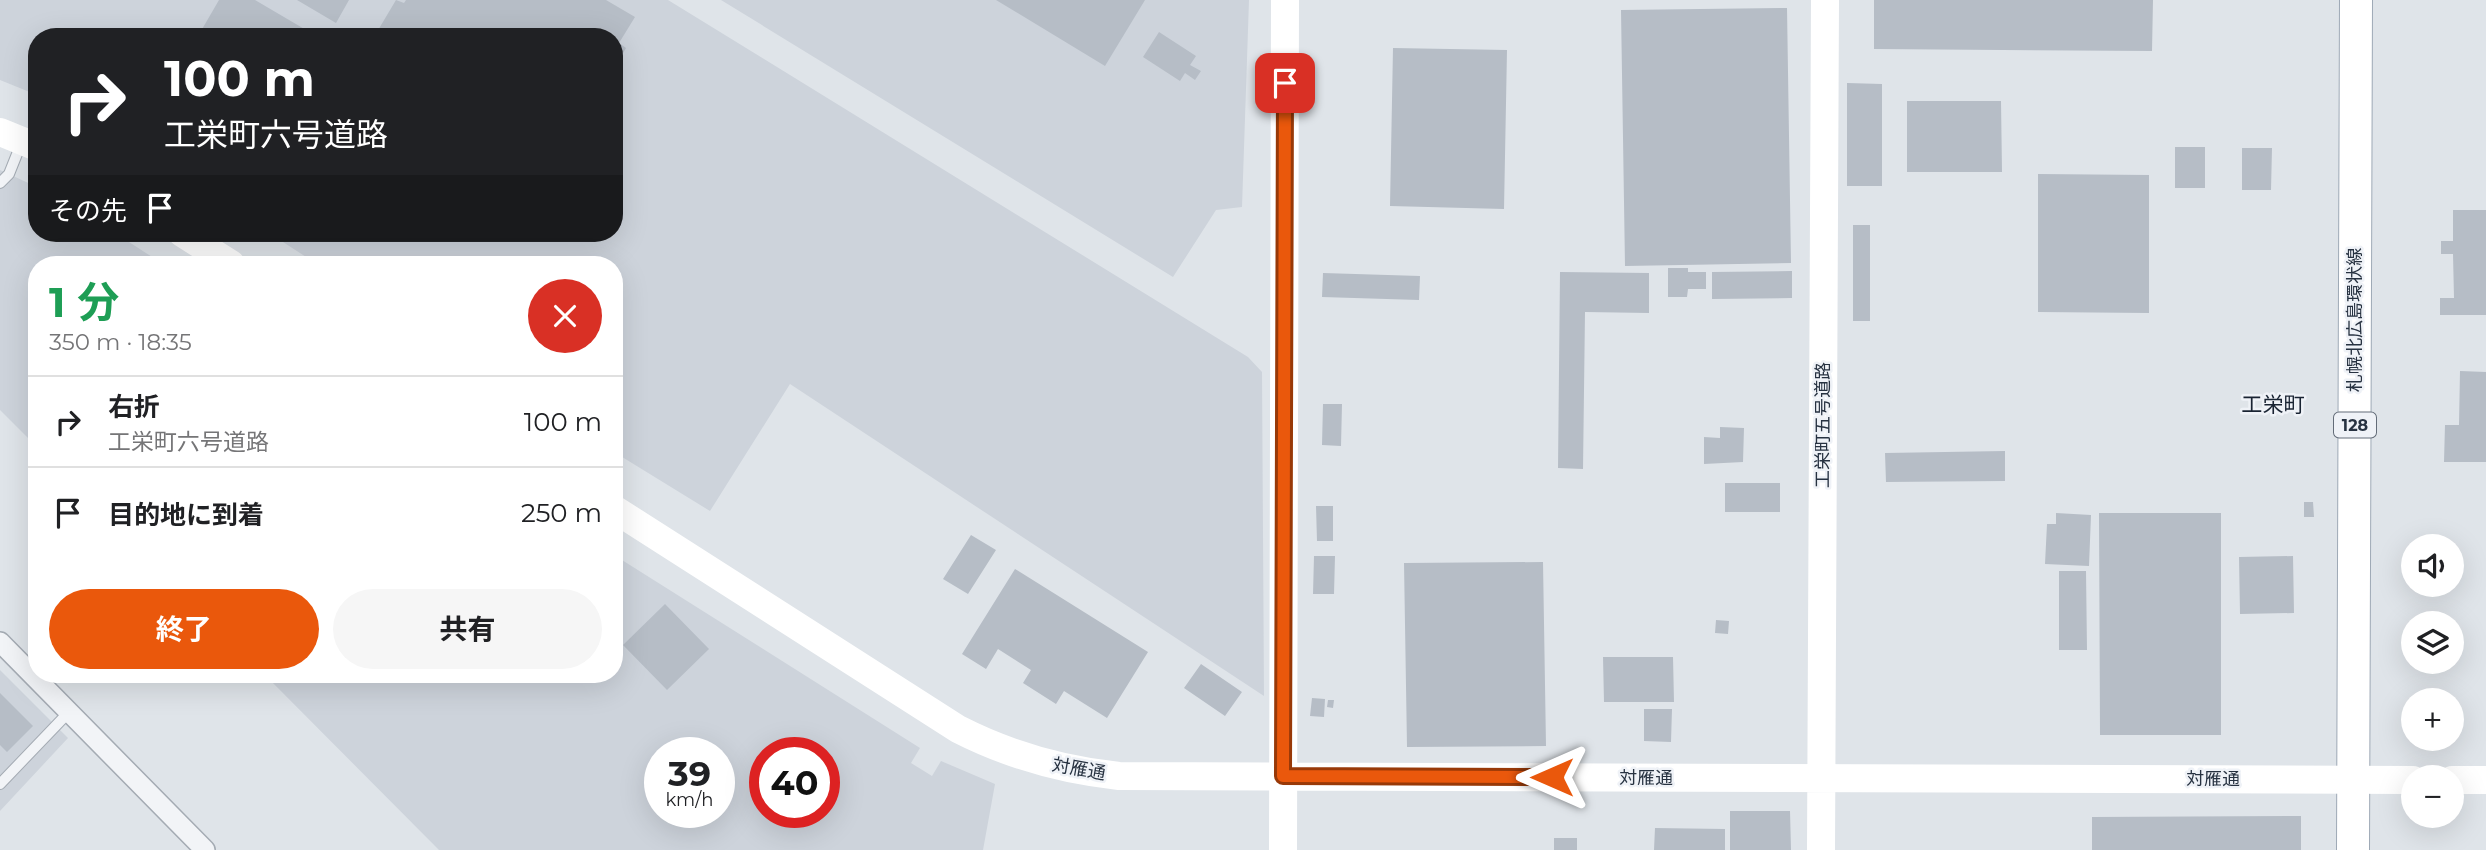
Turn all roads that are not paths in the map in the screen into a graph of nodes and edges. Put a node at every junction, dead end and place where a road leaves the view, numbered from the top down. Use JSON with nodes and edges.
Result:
{"nodes":[{"id":1,"x":1285,"y":0,"type":"edge"},
{"id":2,"x":1825,"y":0,"type":"edge"},
{"id":3,"x":2356,"y":0,"type":"edge"},
{"id":4,"x":20,"y":140,"type":"edge"},
{"id":5,"x":0,"y":183,"type":"edge"},
{"id":6,"x":196,"y":242,"type":"edge"},
{"id":7,"x":218,"y":256,"type":"edge"},
{"id":8,"x":623,"y":515,"type":"edge"},
{"id":9,"x":0,"y":642,"type":"edge"},
{"id":10,"x":28,"y":671,"type":"edge"},
{"id":11,"x":40,"y":683,"type":"edge"},
{"id":12,"x":68,"y":712,"type":"junction"},
{"id":13,"x":1283,"y":776,"type":"junction"},
{"id":14,"x":1822,"y":778,"type":"junction"},
{"id":15,"x":2353,"y":780,"type":"junction"},
{"id":16,"x":2401,"y":780,"type":"edge"},
{"id":17,"x":2464,"y":780,"type":"edge"},
{"id":18,"x":2486,"y":780,"type":"edge"},
{"id":19,"x":0,"y":784,"type":"edge"},
{"id":20,"x":205,"y":850,"type":"edge"},
{"id":21,"x":1283,"y":850,"type":"edge"},
{"id":22,"x":1821,"y":850,"type":"edge"},
{"id":23,"x":2353,"y":850,"type":"edge"}],
"edges":[{"from":1,"to":13,"type":"street"},
{"from":2,"to":14,"type":"street","name":"工栄町五号道路"},
{"from":3,"to":15,"type":"main road","name":"札幌北広島環状線","number":"128"},
{"from":4,"to":5,"type":"lane"},
{"from":6,"to":7,"type":"street"},
{"from":8,"to":13,"type":"street","name":"対雁通"},
{"from":9,"to":10,"type":"street"},
{"from":11,"to":12,"type":"street"},
{"from":12,"to":19,"type":"lane"},
{"from":12,"to":20,"type":"street"},
{"from":13,"to":14,"type":"street","name":"対雁通"},
{"from":13,"to":21,"type":"street"},
{"from":14,"to":15,"type":"street","name":"対雁通"},
{"from":14,"to":22,"type":"street","name":"工栄町五号道路"},
{"from":15,"to":16,"type":"street","name":"対雁通"},
{"from":15,"to":23,"type":"main road","name":"札幌北広島環状線","number":"128"},
{"from":17,"to":18,"type":"street"}]}
